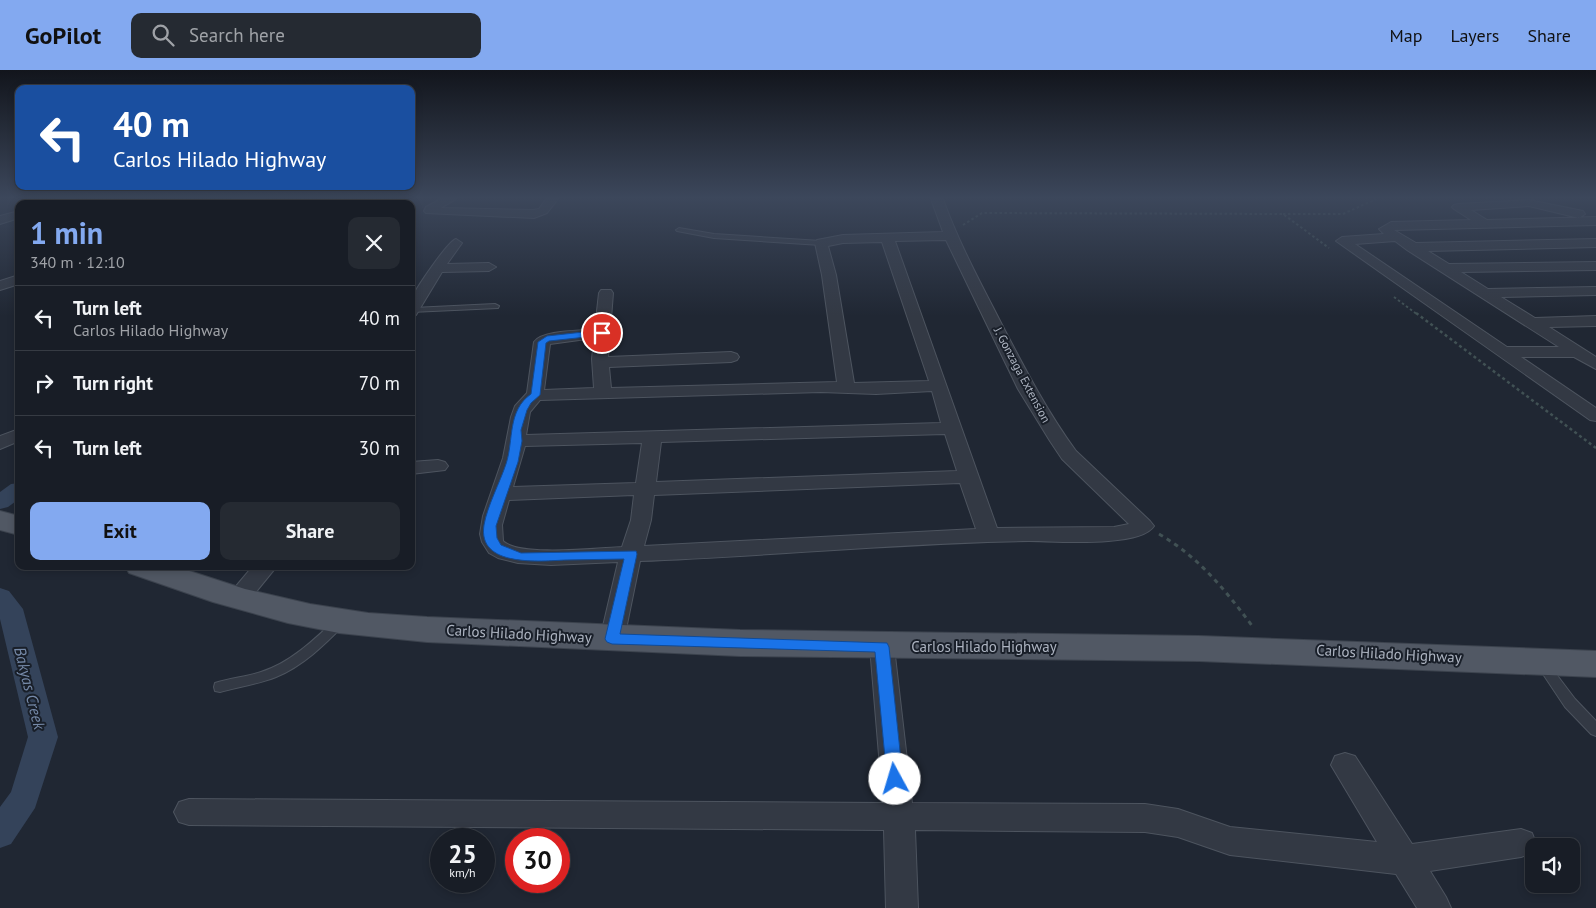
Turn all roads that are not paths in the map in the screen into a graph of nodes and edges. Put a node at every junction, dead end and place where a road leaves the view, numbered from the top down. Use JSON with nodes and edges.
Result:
{"nodes":[{"id":1,"x":746,"y":238,"type":"edge"},
{"id":2,"x":899,"y":238,"type":"edge"},
{"id":3,"x":952,"y":238,"type":"edge"},
{"id":4,"x":1394,"y":238,"type":"edge"},
{"id":5,"x":1396,"y":238,"type":"edge"},
{"id":6,"x":888,"y":239,"type":"junction"},
{"id":7,"x":456,"y":243,"type":"dead end"},
{"id":8,"x":821,"y":243,"type":"junction"},
{"id":9,"x":1596,"y":243,"type":"edge"},
{"id":10,"x":1412,"y":247,"type":"junction"},
{"id":11,"x":1596,"y":266,"type":"edge"},
{"id":12,"x":489,"y":267,"type":"dead end"},
{"id":13,"x":438,"y":268,"type":"junction"},
{"id":14,"x":1445,"y":268,"type":"junction"},
{"id":15,"x":15,"y":280,"type":"edge"},
{"id":16,"x":0,"y":286,"type":"edge"},
{"id":17,"x":1596,"y":291,"type":"edge"},
{"id":18,"x":1485,"y":293,"type":"junction"},
{"id":19,"x":606,"y":294,"type":"dead end"},
{"id":20,"x":415,"y":306,"type":"edge"},
{"id":21,"x":495,"y":306,"type":"dead end"},
{"id":22,"x":415,"y":311,"type":"edge"},
{"id":23,"x":1596,"y":321,"type":"edge"},
{"id":24,"x":1531,"y":323,"type":"junction"},
{"id":25,"x":602,"y":333,"type":"junction"},
{"id":26,"x":1596,"y":351,"type":"edge"},
{"id":27,"x":1504,"y":352,"type":"junction"},
{"id":28,"x":1576,"y":352,"type":"junction"},
{"id":29,"x":601,"y":362,"type":"junction"},
{"id":30,"x":1596,"y":364,"type":"edge"},
{"id":31,"x":937,"y":386,"type":"junction"},
{"id":32,"x":846,"y":388,"type":"junction"},
{"id":33,"x":730,"y":390,"type":"junction"},
{"id":34,"x":603,"y":393,"type":"junction"},
{"id":35,"x":535,"y":395,"type":"junction"},
{"id":36,"x":1596,"y":416,"type":"edge"},
{"id":37,"x":951,"y":428,"type":"junction"},
{"id":38,"x":15,"y":436,"type":"edge"},
{"id":39,"x":652,"y":437,"type":"junction"},
{"id":40,"x":517,"y":441,"type":"junction"},
{"id":41,"x":0,"y":443,"type":"edge"},
{"id":42,"x":438,"y":466,"type":"dead end"},
{"id":43,"x":415,"y":468,"type":"edge"},
{"id":44,"x":967,"y":477,"type":"junction"},
{"id":45,"x":645,"y":489,"type":"junction"},
{"id":46,"x":501,"y":494,"type":"junction"},
{"id":47,"x":0,"y":520,"type":"edge"},
{"id":48,"x":15,"y":525,"type":"edge"},
{"id":49,"x":989,"y":535,"type":"junction"},
{"id":50,"x":631,"y":554,"type":"junction"},
{"id":51,"x":153,"y":570,"type":"edge"},
{"id":52,"x":263,"y":570,"type":"edge"},
{"id":53,"x":239,"y":597,"type":"junction"},
{"id":54,"x":340,"y":621,"type":"junction"},
{"id":55,"x":612,"y":639,"type":"junction"},
{"id":56,"x":882,"y":647,"type":"junction"},
{"id":57,"x":1540,"y":661,"type":"junction"},
{"id":58,"x":1596,"y":664,"type":"edge"},
{"id":59,"x":220,"y":686,"type":"dead end"},
{"id":60,"x":1596,"y":730,"type":"edge"},
{"id":61,"x":1345,"y":765,"type":"dead end"},
{"id":62,"x":188,"y":812,"type":"dead end"},
{"id":63,"x":898,"y":816,"type":"junction"},
{"id":64,"x":1521,"y":843,"type":"dead end"},
{"id":65,"x":1404,"y":860,"type":"junction"},
{"id":66,"x":902,"y":908,"type":"edge"},
{"id":67,"x":1435,"y":908,"type":"edge"}],
"edges":[{"from":1,"to":8,"type":"lane"},
{"from":2,"to":6,"type":"street"},
{"from":3,"to":49,"type":"street","name":"J. Gonzaga Extension"},
{"from":4,"to":27,"type":"street"},
{"from":5,"to":10,"type":"street"},
{"from":6,"to":8,"type":"street"},
{"from":6,"to":31,"type":"street"},
{"from":7,"to":13,"type":"street"},
{"from":8,"to":32,"type":"street"},
{"from":9,"to":10,"type":"street"},
{"from":10,"to":14,"type":"street"},
{"from":11,"to":14,"type":"street"},
{"from":12,"to":13,"type":"street"},
{"from":13,"to":20,"type":"street"},
{"from":14,"to":18,"type":"street"},
{"from":15,"to":16,"type":"street"},
{"from":17,"to":18,"type":"street"},
{"from":18,"to":24,"type":"street"},
{"from":19,"to":25,"type":"street"},
{"from":21,"to":22,"type":"lane"},
{"from":23,"to":24,"type":"street"},
{"from":24,"to":28,"type":"street"},
{"from":25,"to":29,"type":"street"},
{"from":25,"to":35,"type":"street"},
{"from":26,"to":28,"type":"street"},
{"from":27,"to":28,"type":"street"},
{"from":27,"to":36,"type":"street"},
{"from":28,"to":30,"type":"street"},
{"from":29,"to":33,"type":"street"},
{"from":29,"to":34,"type":"street"},
{"from":31,"to":32,"type":"street"},
{"from":31,"to":37,"type":"street"},
{"from":32,"to":33,"type":"street"},
{"from":33,"to":34,"type":"street"},
{"from":34,"to":35,"type":"street"},
{"from":35,"to":40,"type":"street"},
{"from":37,"to":39,"type":"street"},
{"from":37,"to":44,"type":"street"},
{"from":38,"to":41,"type":"street"},
{"from":39,"to":40,"type":"street"},
{"from":39,"to":45,"type":"street"},
{"from":40,"to":46,"type":"street"},
{"from":42,"to":43,"type":"street"},
{"from":44,"to":45,"type":"street"},
{"from":44,"to":49,"type":"street"},
{"from":45,"to":46,"type":"street"},
{"from":45,"to":50,"type":"street"},
{"from":46,"to":50,"type":"street"},
{"from":47,"to":48,"type":"main road"},
{"from":49,"to":50,"type":"street"},
{"from":50,"to":55,"type":"street"},
{"from":51,"to":53,"type":"main road","name":"Carlos Hilado Highway"},
{"from":52,"to":53,"type":"street"},
{"from":53,"to":54,"type":"main road","name":"Carlos Hilado Highway"},
{"from":54,"to":55,"type":"main road","name":"Carlos Hilado Highway"},
{"from":54,"to":59,"type":"lane"},
{"from":55,"to":56,"type":"main road","name":"Carlos Hilado Highway"},
{"from":56,"to":57,"type":"main road","name":"Carlos Hilado Highway"},
{"from":56,"to":63,"type":"street"},
{"from":57,"to":58,"type":"main road","name":"Carlos Hilado Highway"},
{"from":57,"to":60,"type":"lane"},
{"from":61,"to":65,"type":"street"},
{"from":62,"to":63,"type":"street"},
{"from":63,"to":65,"type":"street"},
{"from":63,"to":66,"type":"street"},
{"from":64,"to":65,"type":"street"},
{"from":65,"to":67,"type":"street"}]}
